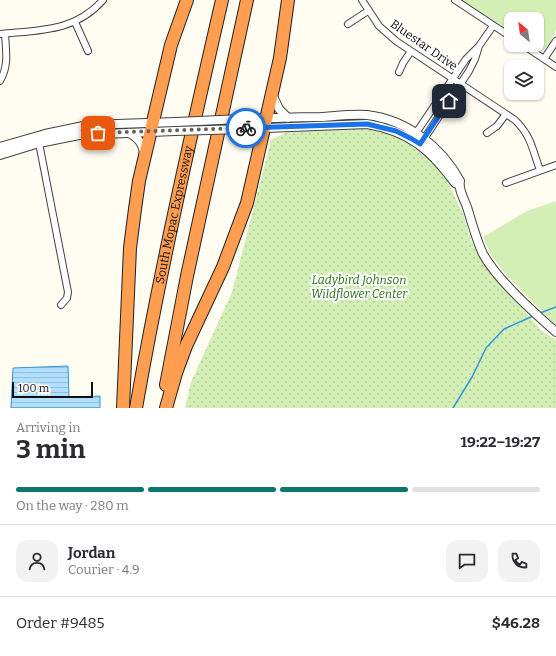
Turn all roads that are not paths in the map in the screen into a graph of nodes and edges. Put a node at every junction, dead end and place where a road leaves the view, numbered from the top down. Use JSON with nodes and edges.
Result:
{"nodes":[{"id":1,"x":103,"y":0,"type":"edge"},
{"id":2,"x":187,"y":0,"type":"edge"},
{"id":3,"x":222,"y":0,"type":"edge"},
{"id":4,"x":247,"y":0,"type":"edge"},
{"id":5,"x":288,"y":0,"type":"edge"},
{"id":6,"x":362,"y":0,"type":"edge"},
{"id":7,"x":455,"y":0,"type":"edge"},
{"id":8,"x":368,"y":11,"type":"junction"},
{"id":9,"x":75,"y":22,"type":"junction"},
{"id":10,"x":348,"y":24,"type":"dead end"},
{"id":11,"x":493,"y":26,"type":"junction"},
{"id":12,"x":504,"y":33,"type":"edge"},
{"id":13,"x":2,"y":34,"type":"edge"},
{"id":14,"x":556,"y":41,"type":"edge"},
{"id":15,"x":479,"y":46,"type":"junction"},
{"id":16,"x":88,"y":51,"type":"dead end"},
{"id":17,"x":411,"y":51,"type":"junction"},
{"id":18,"x":534,"y":52,"type":"edge"},
{"id":19,"x":544,"y":59,"type":"junction"},
{"id":20,"x":556,"y":67,"type":"edge"},
{"id":21,"x":399,"y":72,"type":"dead end"},
{"id":22,"x":452,"y":79,"type":"junction"},
{"id":23,"x":0,"y":81,"type":"edge"},
{"id":24,"x":460,"y":84,"type":"junction"},
{"id":25,"x":272,"y":92,"type":"junction"},
{"id":26,"x":506,"y":114,"type":"junction"},
{"id":27,"x":288,"y":118,"type":"junction"},
{"id":28,"x":265,"y":123,"type":"junction"},
{"id":29,"x":153,"y":127,"type":"junction"},
{"id":30,"x":130,"y":133,"type":"junction"},
{"id":31,"x":487,"y":133,"type":"dead end"},
{"id":32,"x":414,"y":136,"type":"junction"},
{"id":33,"x":40,"y":142,"type":"junction"},
{"id":34,"x":422,"y":142,"type":"junction"},
{"id":35,"x":0,"y":147,"type":"edge"},
{"id":36,"x":0,"y":155,"type":"edge"},
{"id":37,"x":144,"y":161,"type":"junction"},
{"id":38,"x":556,"y":164,"type":"edge"},
{"id":39,"x":540,"y":170,"type":"junction"},
{"id":40,"x":506,"y":183,"type":"dead end"},
{"id":41,"x":61,"y":305,"type":"dead end"},
{"id":42,"x":556,"y":332,"type":"edge"},
{"id":43,"x":123,"y":408,"type":"edge"},
{"id":44,"x":136,"y":408,"type":"edge"},
{"id":45,"x":162,"y":408,"type":"edge"},
{"id":46,"x":166,"y":408,"type":"edge"}],
"edges":[{"from":1,"to":9,"type":"street"},
{"from":2,"to":29,"type":"highway"},
{"from":3,"to":44,"type":"highway","name":"South Mopac Expressway"},
{"from":4,"to":45,"type":"highway","name":"South Mopac Expressway"},
{"from":5,"to":25,"type":"highway"},
{"from":6,"to":8,"type":"street","name":"Bluestar Drive"},
{"from":7,"to":11,"type":"street"},
{"from":8,"to":10,"type":"street"},
{"from":8,"to":17,"type":"street","name":"Bluestar Drive"},
{"from":9,"to":13,"type":"street"},
{"from":9,"to":16,"type":"street"},
{"from":11,"to":12,"type":"street"},
{"from":11,"to":15,"type":"street"},
{"from":13,"to":23,"type":"street"},
{"from":14,"to":19,"type":"street"},
{"from":15,"to":22,"type":"street"},
{"from":15,"to":24,"type":"street"},
{"from":17,"to":21,"type":"street"},
{"from":17,"to":22,"type":"street","name":"Bluestar Drive"},
{"from":18,"to":19,"type":"street"},
{"from":19,"to":20,"type":"street"},
{"from":22,"to":24,"type":"street","name":"Bluestar Drive"},
{"from":22,"to":32,"type":"street"},
{"from":24,"to":26,"type":"street","name":"Bluestar Drive"},
{"from":24,"to":34,"type":"street"},
{"from":25,"to":27,"type":"street"},
{"from":25,"to":28,"type":"highway"},
{"from":26,"to":31,"type":"street"},
{"from":26,"to":39,"type":"street","name":"Bluestar Drive"},
{"from":27,"to":28,"type":"street"},
{"from":27,"to":32,"type":"street"},
{"from":28,"to":29,"type":"street","bridge":true},
{"from":28,"to":29,"type":"street","bridge":true},
{"from":28,"to":32,"type":"street"},
{"from":28,"to":46,"type":"highway"},
{"from":29,"to":30,"type":"street"},
{"from":29,"to":35,"type":"street"},
{"from":29,"to":37,"type":"highway"},
{"from":30,"to":33,"type":"street"},
{"from":30,"to":37,"type":"street"},
{"from":32,"to":34,"type":"street"},
{"from":33,"to":36,"type":"street"},
{"from":33,"to":41,"type":"street"},
{"from":34,"to":42,"type":"street"},
{"from":37,"to":43,"type":"highway"},
{"from":38,"to":39,"type":"street"},
{"from":39,"to":40,"type":"street"}]}
